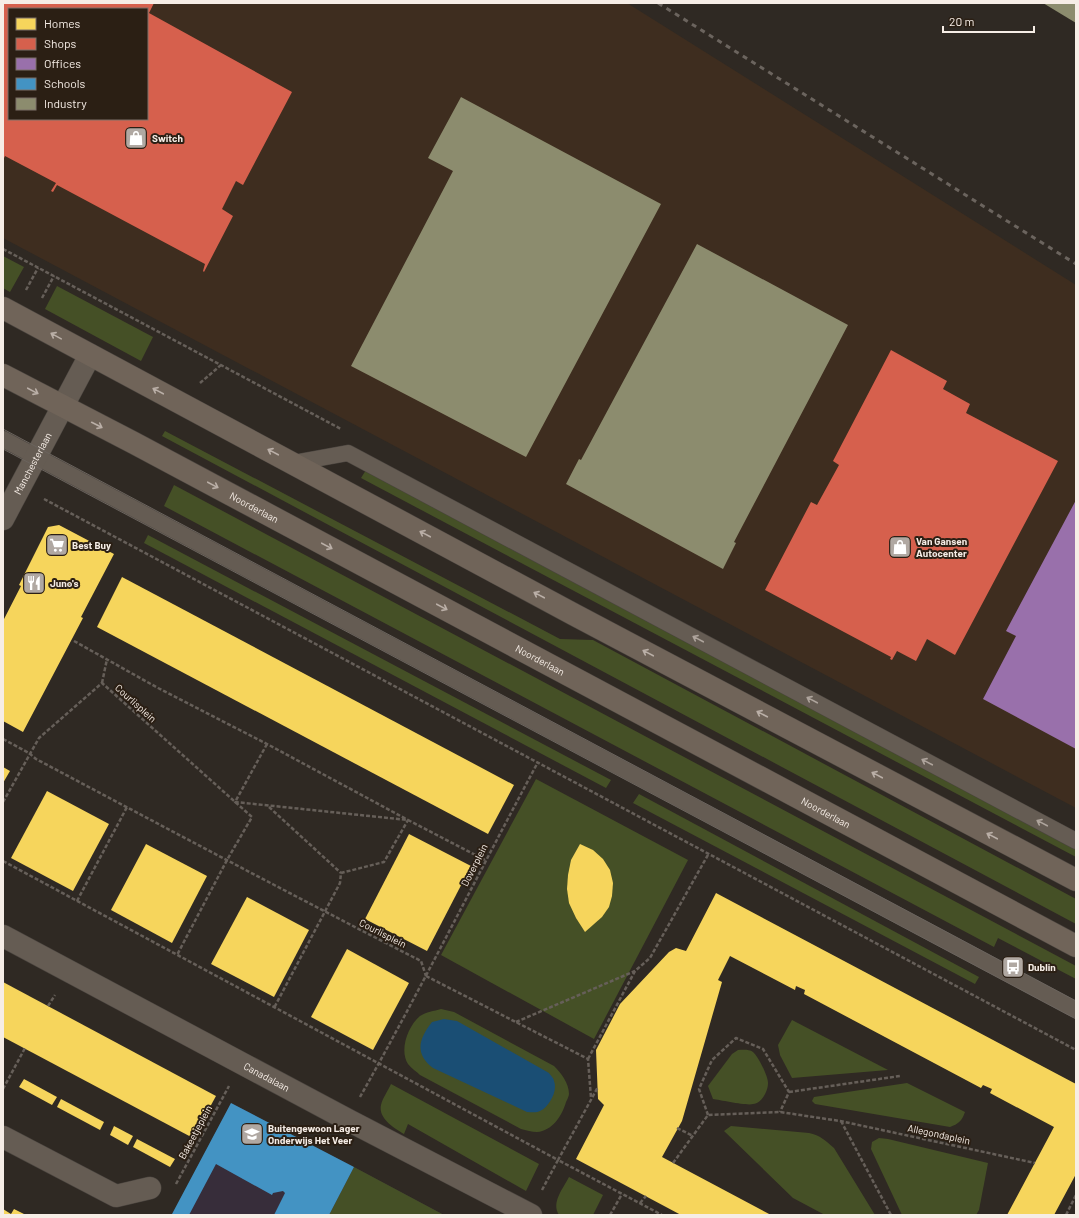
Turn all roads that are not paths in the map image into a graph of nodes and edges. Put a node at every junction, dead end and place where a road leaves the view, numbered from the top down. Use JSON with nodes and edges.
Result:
{"nodes":[{"id":1,"x":3,"y":308,"type":"edge"},
{"id":2,"x":90,"y":355,"type":"junction"},
{"id":3,"x":3,"y":375,"type":"edge"},
{"id":4,"x":63,"y":407,"type":"junction"},
{"id":5,"x":3,"y":439,"type":"edge"},
{"id":6,"x":36,"y":457,"type":"junction"},
{"id":7,"x":293,"y":463,"type":"junction"},
{"id":8,"x":3,"y":519,"type":"edge"},
{"id":9,"x":1076,"y":841,"type":"edge"},
{"id":10,"x":1076,"y":880,"type":"edge"},
{"id":11,"x":3,"y":936,"type":"edge"},
{"id":12,"x":1076,"y":946,"type":"edge"},
{"id":13,"x":1076,"y":1010,"type":"edge"},
{"id":14,"x":3,"y":1137,"type":"edge"},
{"id":15,"x":150,"y":1188,"type":"road end"},
{"id":16,"x":530,"y":1215,"type":"edge"}],
"edges":[{"from":2,"to":1,"type":"main road","one_way":true},
{"from":2,"to":4,"type":"street","name":"Manchesterlaan"},
{"from":7,"to":2,"type":"main road","one_way":true},
{"from":3,"to":4,"type":"main road","name":"Noorderlaan","one_way":true},
{"from":4,"to":6,"type":"street","name":"Manchesterlaan"},
{"from":4,"to":12,"type":"main road","name":"Noorderlaan","one_way":true},
{"from":5,"to":6,"type":"lane"},
{"from":6,"to":8,"type":"street","name":"Manchesterlaan"},
{"from":6,"to":13,"type":"lane"},
{"from":9,"to":7,"type":"lane","one_way":true},
{"from":10,"to":7,"type":"main road","one_way":true},
{"from":11,"to":16,"type":"street","name":"Canadalaan"},
{"from":14,"to":15,"type":"street"}]}
